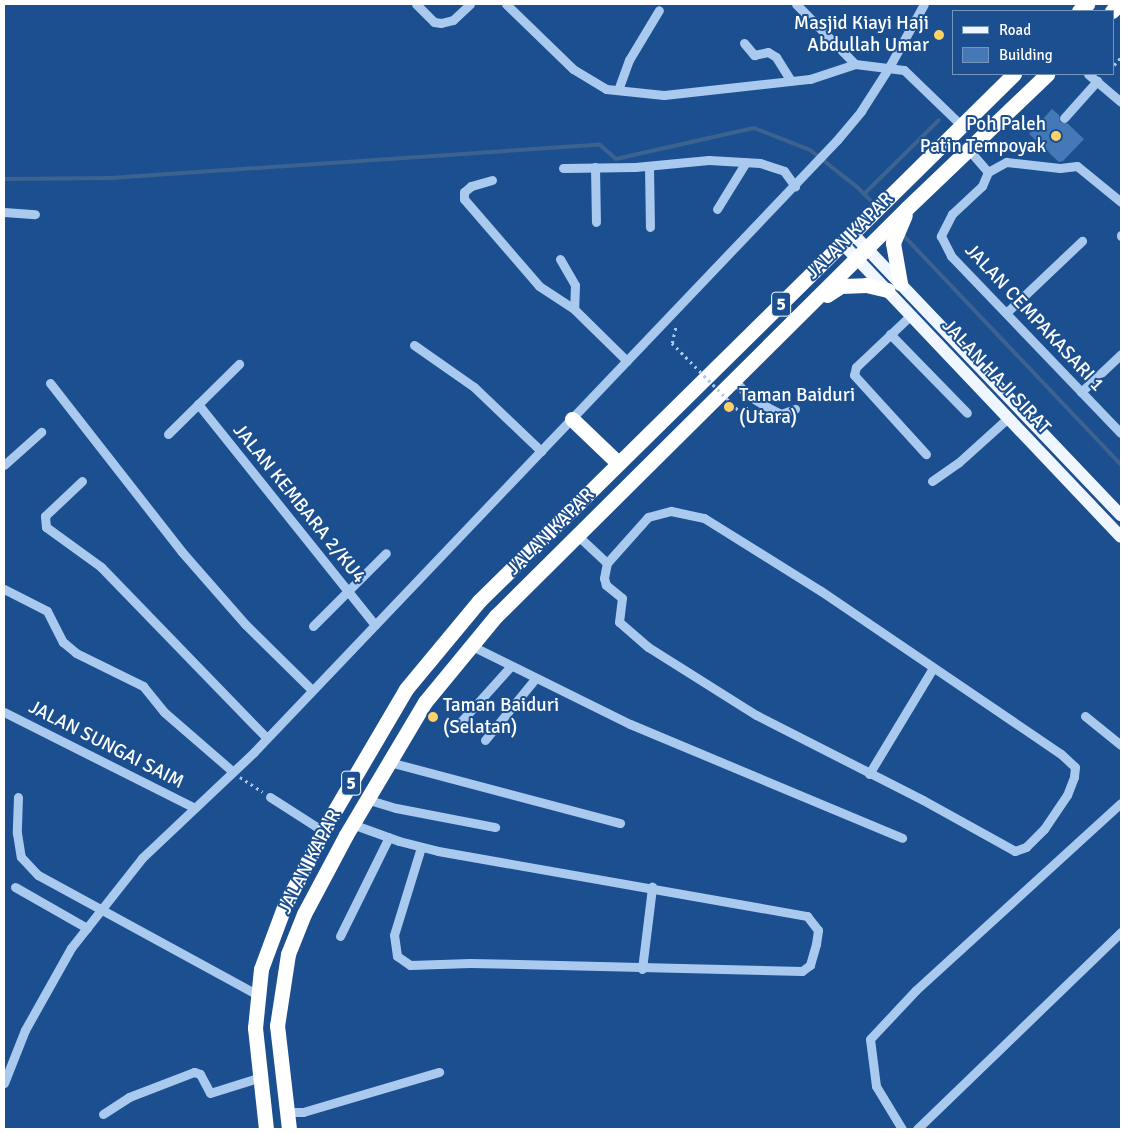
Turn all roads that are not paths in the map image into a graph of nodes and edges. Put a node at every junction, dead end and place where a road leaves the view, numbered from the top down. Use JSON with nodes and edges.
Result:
{"nodes":[{"id":1,"x":416,"y":4,"type":"edge"},
{"id":2,"x":470,"y":4,"type":"edge"},
{"id":3,"x":506,"y":4,"type":"edge"},
{"id":4,"x":796,"y":4,"type":"edge"},
{"id":5,"x":924,"y":4,"type":"edge"},
{"id":6,"x":659,"y":10,"type":"dead end"},
{"id":7,"x":744,"y":43,"type":"dead end"},
{"id":8,"x":855,"y":64,"type":"junction"},
{"id":9,"x":888,"y":68,"type":"junction"},
{"id":10,"x":1013,"y":75,"type":"edge"},
{"id":11,"x":1046,"y":75,"type":"edge"},
{"id":12,"x":1089,"y":75,"type":"edge"},
{"id":13,"x":791,"y":81,"type":"junction"},
{"id":14,"x":1097,"y":81,"type":"junction"},
{"id":15,"x":618,"y":90,"type":"junction"},
{"id":16,"x":1121,"y":102,"type":"edge"},
{"id":17,"x":1064,"y":118,"type":"dead end"},
{"id":18,"x":961,"y":125,"type":"junction"},
{"id":19,"x":968,"y":149,"type":"junction"},
{"id":20,"x":746,"y":162,"type":"junction"},
{"id":21,"x":649,"y":166,"type":"junction"},
{"id":22,"x":595,"y":167,"type":"junction"},
{"id":23,"x":563,"y":168,"type":"dead end"},
{"id":24,"x":988,"y":172,"type":"junction"},
{"id":25,"x":492,"y":180,"type":"dead end"},
{"id":26,"x":795,"y":186,"type":"junction"},
{"id":27,"x":1121,"y":202,"type":"edge"},
{"id":28,"x":910,"y":205,"type":"junction"},
{"id":29,"x":717,"y":209,"type":"dead end"},
{"id":30,"x":4,"y":212,"type":"edge"},
{"id":31,"x":36,"y":214,"type":"dead end"},
{"id":32,"x":596,"y":222,"type":"dead end"},
{"id":33,"x":650,"y":226,"type":"dead end"},
{"id":34,"x":847,"y":238,"type":"junction"},
{"id":35,"x":1082,"y":241,"type":"dead end"},
{"id":36,"x":862,"y":253,"type":"junction"},
{"id":37,"x":560,"y":259,"type":"dead end"},
{"id":38,"x":894,"y":286,"type":"junction"},
{"id":39,"x":808,"y":306,"type":"junction"},
{"id":40,"x":574,"y":310,"type":"junction"},
{"id":41,"x":1006,"y":314,"type":"junction"},
{"id":42,"x":911,"y":315,"type":"junction"},
{"id":43,"x":890,"y":334,"type":"junction"},
{"id":44,"x":414,"y":346,"type":"dead end"},
{"id":45,"x":1121,"y":354,"type":"edge"},
{"id":46,"x":627,"y":361,"type":"junction"},
{"id":47,"x":239,"y":364,"type":"dead end"},
{"id":48,"x":719,"y":365,"type":"junction"},
{"id":49,"x":734,"y":380,"type":"junction"},
{"id":50,"x":50,"y":383,"type":"dead end"},
{"id":51,"x":1081,"y":392,"type":"junction"},
{"id":52,"x":198,"y":404,"type":"junction"},
{"id":53,"x":795,"y":409,"type":"dead end"},
{"id":54,"x":967,"y":413,"type":"dead end"},
{"id":55,"x":1008,"y":418,"type":"junction"},
{"id":56,"x":572,"y":419,"type":"junction"},
{"id":57,"x":41,"y":432,"type":"dead end"},
{"id":58,"x":168,"y":434,"type":"dead end"},
{"id":59,"x":1121,"y":434,"type":"edge"},
{"id":60,"x":541,"y":451,"type":"junction"},
{"id":61,"x":926,"y":454,"type":"dead end"},
{"id":62,"x":618,"y":463,"type":"junction"},
{"id":63,"x":4,"y":465,"type":"edge"},
{"id":64,"x":82,"y":481,"type":"dead end"},
{"id":65,"x":932,"y":481,"type":"dead end"},
{"id":66,"x":1121,"y":515,"type":"edge"},
{"id":67,"x":577,"y":535,"type":"junction"},
{"id":68,"x":1121,"y":537,"type":"edge"},
{"id":69,"x":386,"y":553,"type":"dead end"},
{"id":70,"x":607,"y":563,"type":"junction"},
{"id":71,"x":4,"y":589,"type":"edge"},
{"id":72,"x":348,"y":591,"type":"junction"},
{"id":73,"x":375,"y":625,"type":"junction"},
{"id":74,"x":312,"y":626,"type":"dead end"},
{"id":75,"x":472,"y":646,"type":"junction"},
{"id":76,"x":510,"y":667,"type":"junction"},
{"id":77,"x":933,"y":668,"type":"junction"},
{"id":78,"x":535,"y":679,"type":"junction"},
{"id":79,"x":312,"y":690,"type":"junction"},
{"id":80,"x":4,"y":712,"type":"edge"},
{"id":81,"x":1085,"y":716,"type":"dead end"},
{"id":82,"x":457,"y":726,"type":"dead end"},
{"id":83,"x":268,"y":738,"type":"junction"},
{"id":84,"x":485,"y":740,"type":"dead end"},
{"id":85,"x":1121,"y":745,"type":"edge"},
{"id":86,"x":389,"y":762,"type":"junction"},
{"id":87,"x":232,"y":771,"type":"junction"},
{"id":88,"x":869,"y":774,"type":"junction"},
{"id":89,"x":18,"y":797,"type":"dead end"},
{"id":90,"x":270,"y":797,"type":"road end"},
{"id":91,"x":366,"y":799,"type":"junction"},
{"id":92,"x":1121,"y":803,"type":"edge"},
{"id":93,"x":193,"y":807,"type":"junction"},
{"id":94,"x":620,"y":823,"type":"dead end"},
{"id":95,"x":352,"y":824,"type":"junction"},
{"id":96,"x":494,"y":826,"type":"dead end"},
{"id":97,"x":323,"y":831,"type":"junction"},
{"id":98,"x":390,"y":837,"type":"junction"},
{"id":99,"x":902,"y":838,"type":"dead end"},
{"id":100,"x":421,"y":847,"type":"junction"},
{"id":101,"x":14,"y":887,"type":"dead end"},
{"id":102,"x":652,"y":887,"type":"junction"},
{"id":103,"x":102,"y":909,"type":"junction"},
{"id":104,"x":87,"y":928,"type":"junction"},
{"id":105,"x":1121,"y":932,"type":"edge"},
{"id":106,"x":340,"y":936,"type":"dead end"},
{"id":107,"x":642,"y":969,"type":"junction"},
{"id":108,"x":256,"y":994,"type":"junction"},
{"id":109,"x":439,"y":1072,"type":"dead end"},
{"id":110,"x":258,"y":1078,"type":"junction"},
{"id":111,"x":4,"y":1083,"type":"edge"},
{"id":112,"x":284,"y":1112,"type":"junction"},
{"id":113,"x":103,"y":1114,"type":"dead end"},
{"id":114,"x":266,"y":1129,"type":"edge"},
{"id":115,"x":289,"y":1129,"type":"edge"},
{"id":116,"x":902,"y":1129,"type":"edge"},
{"id":117,"x":917,"y":1129,"type":"edge"}],
"edges":[{"from":1,"to":2,"type":"street"},
{"from":3,"to":15,"type":"street"},
{"from":4,"to":8,"type":"street"},
{"from":5,"to":9,"type":"street"},
{"from":6,"to":15,"type":"street"},
{"from":7,"to":13,"type":"street"},
{"from":8,"to":9,"type":"street"},
{"from":8,"to":13,"type":"street"},
{"from":9,"to":18,"type":"street"},
{"from":9,"to":26,"type":"street"},
{"from":10,"to":18,"type":"highway","name":"JALAN KAPAR","number":"5"},
{"from":11,"to":19,"type":"highway","name":"JALAN KAPAR","number":"5"},
{"from":12,"to":14,"type":"street"},
{"from":13,"to":15,"type":"street"},
{"from":14,"to":16,"type":"street"},
{"from":14,"to":17,"type":"street"},
{"from":18,"to":34,"type":"highway","name":"JALAN KAPAR","number":"5"},
{"from":19,"to":24,"type":"street"},
{"from":19,"to":28,"type":"highway","name":"JALAN KAPAR","number":"5"},
{"from":20,"to":21,"type":"street"},
{"from":20,"to":26,"type":"street"},
{"from":20,"to":29,"type":"street"},
{"from":21,"to":22,"type":"street"},
{"from":21,"to":33,"type":"street"},
{"from":22,"to":23,"type":"street"},
{"from":22,"to":32,"type":"street"},
{"from":24,"to":27,"type":"street"},
{"from":24,"to":41,"type":"street","name":"JALAN CEMPAKASARI 1"},
{"from":25,"to":40,"type":"street"},
{"from":26,"to":46,"type":"street"},
{"from":28,"to":36,"type":"highway","name":"JALAN KAPAR","number":"5"},
{"from":28,"to":38,"type":"highway"},
{"from":30,"to":31,"type":"street"},
{"from":34,"to":36,"type":"main road","name":"JALAN HAJI SIRAT"},
{"from":34,"to":48,"type":"highway","name":"JALAN KAPAR","number":"5"},
{"from":35,"to":41,"type":"street"},
{"from":36,"to":38,"type":"main road","name":"JALAN HAJI SIRAT"},
{"from":36,"to":39,"type":"highway","name":"JALAN KAPAR","number":"5"},
{"from":37,"to":40,"type":"street"},
{"from":38,"to":39,"type":"highway"},
{"from":38,"to":42,"type":"main road","name":"JALAN HAJI SIRAT"},
{"from":38,"to":66,"type":"main road","name":"JALAN HAJI SIRAT"},
{"from":39,"to":49,"type":"highway","name":"JALAN KAPAR","number":"5"},
{"from":40,"to":46,"type":"street"},
{"from":41,"to":51,"type":"street","name":"JALAN CEMPAKASARI 1"},
{"from":42,"to":43,"type":"street"},
{"from":42,"to":55,"type":"main road","name":"JALAN HAJI SIRAT"},
{"from":43,"to":54,"type":"street"},
{"from":43,"to":61,"type":"street"},
{"from":44,"to":60,"type":"street"},
{"from":45,"to":51,"type":"street"},
{"from":46,"to":56,"type":"street"},
{"from":47,"to":52,"type":"street"},
{"from":48,"to":49,"type":"highway"},
{"from":48,"to":62,"type":"highway","name":"JALAN KAPAR","number":"5"},
{"from":49,"to":53,"type":"street"},
{"from":49,"to":67,"type":"highway","name":"JALAN KAPAR","number":"5"},
{"from":50,"to":79,"type":"street"},
{"from":51,"to":59,"type":"street","name":"JALAN CEMPAKASARI 1"},
{"from":52,"to":58,"type":"street"},
{"from":52,"to":72,"type":"street","name":"JALAN KEMBARA 2/KU4"},
{"from":55,"to":65,"type":"street"},
{"from":55,"to":68,"type":"main road","name":"JALAN HAJI SIRAT"},
{"from":56,"to":60,"type":"street"},
{"from":56,"to":62,"type":"highway"},
{"from":57,"to":63,"type":"street"},
{"from":60,"to":73,"type":"street"},
{"from":62,"to":97,"type":"highway","name":"JALAN KAPAR","number":"5"},
{"from":64,"to":83,"type":"street"},
{"from":67,"to":70,"type":"street"},
{"from":67,"to":75,"type":"highway","name":"JALAN KAPAR","number":"5"},
{"from":69,"to":72,"type":"street"},
{"from":70,"to":77,"type":"street"},
{"from":70,"to":88,"type":"street"},
{"from":71,"to":87,"type":"street"},
{"from":72,"to":73,"type":"street","name":"JALAN KEMBARA 2/KU4"},
{"from":72,"to":74,"type":"street"},
{"from":73,"to":79,"type":"street"},
{"from":75,"to":76,"type":"street"},
{"from":75,"to":86,"type":"highway","name":"JALAN KAPAR","number":"5"},
{"from":76,"to":78,"type":"street"},
{"from":76,"to":82,"type":"street"},
{"from":77,"to":88,"type":"street"},
{"from":77,"to":88,"type":"street"},
{"from":78,"to":84,"type":"street"},
{"from":78,"to":99,"type":"street"},
{"from":79,"to":83,"type":"street"},
{"from":80,"to":93,"type":"street","name":"JALAN SUNGAI SAIM"},
{"from":81,"to":85,"type":"street"},
{"from":83,"to":87,"type":"street"},
{"from":86,"to":91,"type":"highway","name":"JALAN KAPAR","number":"5"},
{"from":86,"to":94,"type":"street"},
{"from":87,"to":93,"type":"street"},
{"from":89,"to":103,"type":"street"},
{"from":90,"to":97,"type":"street"},
{"from":91,"to":95,"type":"highway","name":"JALAN KAPAR","number":"5"},
{"from":91,"to":96,"type":"street"},
{"from":92,"to":116,"type":"street"},
{"from":93,"to":103,"type":"street"},
{"from":95,"to":98,"type":"street"},
{"from":95,"to":112,"type":"highway","name":"JALAN KAPAR","number":"5"},
{"from":97,"to":108,"type":"highway","name":"JALAN KAPAR","number":"5"},
{"from":98,"to":100,"type":"street"},
{"from":98,"to":106,"type":"street"},
{"from":100,"to":102,"type":"street"},
{"from":100,"to":107,"type":"street"},
{"from":101,"to":104,"type":"street"},
{"from":102,"to":107,"type":"street"},
{"from":102,"to":107,"type":"street"},
{"from":103,"to":104,"type":"street"},
{"from":103,"to":108,"type":"street"},
{"from":104,"to":111,"type":"street"},
{"from":105,"to":117,"type":"street"},
{"from":108,"to":110,"type":"highway","name":"JALAN KAPAR","number":"5"},
{"from":109,"to":112,"type":"street"},
{"from":110,"to":113,"type":"street"},
{"from":110,"to":114,"type":"highway","name":"JALAN KAPAR","number":"5"},
{"from":112,"to":115,"type":"highway","name":"JALAN KAPAR","number":"5"}]}
